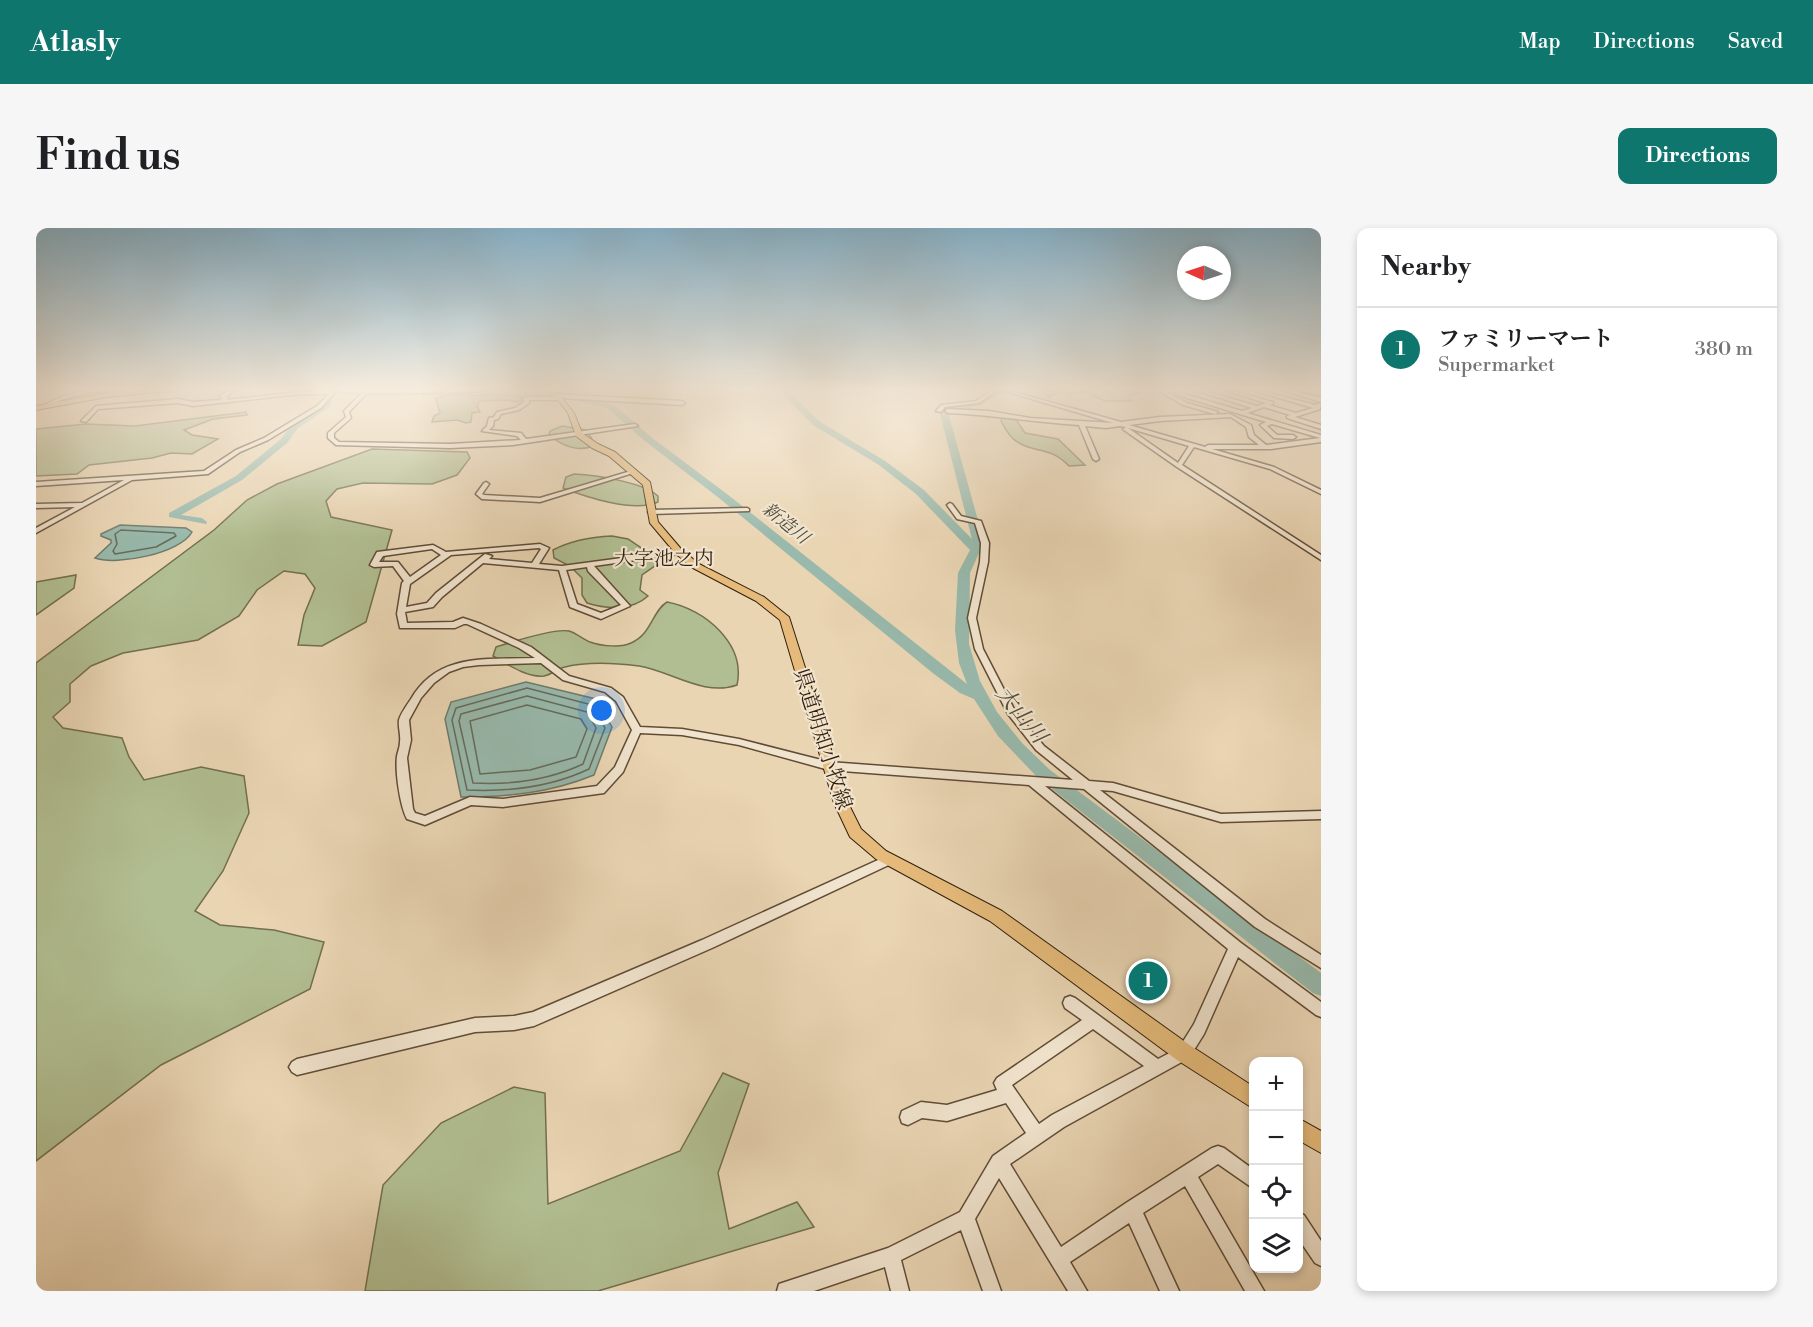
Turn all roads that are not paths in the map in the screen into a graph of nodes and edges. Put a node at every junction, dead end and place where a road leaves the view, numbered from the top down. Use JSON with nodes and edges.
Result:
{"nodes":[{"id":1,"x":265,"y":440,"type":"edge"},
{"id":2,"x":333,"y":440,"type":"edge"},
{"id":3,"x":523,"y":440,"type":"edge"},
{"id":4,"x":541,"y":440,"type":"edge"},
{"id":5,"x":587,"y":440,"type":"edge"},
{"id":6,"x":1088,"y":440,"type":"edge"},
{"id":7,"x":1142,"y":440,"type":"edge"},
{"id":8,"x":1171,"y":440,"type":"edge"},
{"id":9,"x":1256,"y":440,"type":"edge"},
{"id":10,"x":1317,"y":440,"type":"edge"},
{"id":11,"x":525,"y":442,"type":"junction"},
{"id":12,"x":1192,"y":446,"type":"junction"},
{"id":13,"x":1265,"y":447,"type":"junction"},
{"id":14,"x":1096,"y":459,"type":"dead end"},
{"id":15,"x":1179,"y":466,"type":"junction"},
{"id":16,"x":633,"y":472,"type":"junction"},
{"id":17,"x":132,"y":479,"type":"junction"},
{"id":18,"x":36,"y":484,"type":"edge"},
{"id":19,"x":486,"y":484,"type":"dead end"},
{"id":20,"x":1321,"y":492,"type":"edge"},
{"id":21,"x":83,"y":505,"type":"junction"},
{"id":22,"x":950,"y":505,"type":"dead end"},
{"id":23,"x":36,"y":506,"type":"edge"},
{"id":24,"x":747,"y":510,"type":"dead end"},
{"id":25,"x":651,"y":512,"type":"junction"},
{"id":26,"x":36,"y":531,"type":"edge"},
{"id":27,"x":497,"y":549,"type":"junction"},
{"id":28,"x":679,"y":552,"type":"junction"},
{"id":29,"x":445,"y":555,"type":"junction"},
{"id":30,"x":1321,"y":558,"type":"edge"},
{"id":31,"x":483,"y":561,"type":"junction"},
{"id":32,"x":590,"y":565,"type":"junction"},
{"id":33,"x":534,"y":566,"type":"junction"},
{"id":34,"x":562,"y":568,"type":"junction"},
{"id":35,"x":408,"y":580,"type":"junction"},
{"id":36,"x":402,"y":610,"type":"junction"},
{"id":37,"x":543,"y":660,"type":"junction"},
{"id":38,"x":637,"y":730,"type":"junction"},
{"id":39,"x":829,"y":766,"type":"junction"},
{"id":40,"x":1032,"y":781,"type":"junction"},
{"id":41,"x":1083,"y":784,"type":"junction"},
{"id":42,"x":1321,"y":815,"type":"edge"},
{"id":43,"x":889,"y":860,"type":"junction"},
{"id":44,"x":1236,"y":947,"type":"junction"},
{"id":45,"x":1321,"y":962,"type":"edge"},
{"id":46,"x":1070,"y":1003,"type":"dead end"},
{"id":47,"x":1321,"y":1010,"type":"edge"},
{"id":48,"x":1094,"y":1020,"type":"junction"},
{"id":49,"x":1184,"y":1053,"type":"junction"},
{"id":50,"x":297,"y":1067,"type":"dead end"},
{"id":51,"x":1157,"y":1068,"type":"junction"},
{"id":52,"x":1009,"y":1094,"type":"junction"},
{"id":53,"x":1249,"y":1096,"type":"edge"},
{"id":54,"x":908,"y":1117,"type":"dead end"},
{"id":55,"x":1303,"y":1131,"type":"edge"},
{"id":56,"x":1037,"y":1135,"type":"junction"},
{"id":57,"x":1321,"y":1143,"type":"edge"},
{"id":58,"x":999,"y":1162,"type":"junction"},
{"id":59,"x":1188,"y":1175,"type":"junction"},
{"id":60,"x":1249,"y":1177,"type":"edge"},
{"id":61,"x":1132,"y":1209,"type":"junction"},
{"id":62,"x":966,"y":1218,"type":"junction"},
{"id":63,"x":1303,"y":1228,"type":"edge"},
{"id":64,"x":891,"y":1256,"type":"junction"},
{"id":65,"x":1321,"y":1257,"type":"edge"},
{"id":66,"x":1060,"y":1258,"type":"junction"},
{"id":67,"x":810,"y":1287,"type":"edge"},
{"id":68,"x":786,"y":1291,"type":"edge"},
{"id":69,"x":900,"y":1291,"type":"edge"},
{"id":70,"x":992,"y":1291,"type":"edge"},
{"id":71,"x":1078,"y":1291,"type":"edge"},
{"id":72,"x":1170,"y":1291,"type":"edge"},
{"id":73,"x":1255,"y":1291,"type":"edge"}],
"edges":[{"from":1,"to":17,"type":"street"},
{"from":2,"to":11,"type":"street"},
{"from":3,"to":11,"type":"street"},
{"from":4,"to":11,"type":"street"},
{"from":5,"to":16,"type":"main road","name":"県道明知小牧線"},
{"from":6,"to":14,"type":"street"},
{"from":7,"to":15,"type":"street"},
{"from":8,"to":12,"type":"street"},
{"from":9,"to":13,"type":"street"},
{"from":10,"to":13,"type":"street"},
{"from":12,"to":13,"type":"street"},
{"from":12,"to":15,"type":"street"},
{"from":12,"to":20,"type":"street"},
{"from":15,"to":30,"type":"street"},
{"from":16,"to":19,"type":"street"},
{"from":16,"to":25,"type":"main road","name":"県道明知小牧線"},
{"from":17,"to":18,"type":"street"},
{"from":17,"to":21,"type":"street"},
{"from":21,"to":23,"type":"street"},
{"from":21,"to":26,"type":"street"},
{"from":22,"to":41,"type":"street"},
{"from":24,"to":25,"type":"street"},
{"from":25,"to":28,"type":"main road","name":"県道明知小牧線"},
{"from":27,"to":29,"type":"street"},
{"from":27,"to":31,"type":"street"},
{"from":27,"to":33,"type":"street"},
{"from":28,"to":32,"type":"street"},
{"from":28,"to":39,"type":"main road","name":"県道明知小牧線"},
{"from":29,"to":35,"type":"street"},
{"from":29,"to":35,"type":"street"},
{"from":31,"to":33,"type":"street"},
{"from":31,"to":36,"type":"street"},
{"from":32,"to":34,"type":"street"},
{"from":32,"to":34,"type":"street"},
{"from":33,"to":34,"type":"street"},
{"from":35,"to":36,"type":"street"},
{"from":36,"to":37,"type":"street"},
{"from":37,"to":38,"type":"street"},
{"from":37,"to":38,"type":"street"},
{"from":38,"to":39,"type":"street"},
{"from":39,"to":40,"type":"street"},
{"from":39,"to":43,"type":"main road","name":"県道明知小牧線"},
{"from":40,"to":41,"type":"street"},
{"from":40,"to":44,"type":"street"},
{"from":41,"to":42,"type":"street"},
{"from":41,"to":45,"type":"street"},
{"from":43,"to":49,"type":"main road","name":"県道明知小牧線"},
{"from":43,"to":50,"type":"street"},
{"from":44,"to":47,"type":"street"},
{"from":44,"to":49,"type":"street"},
{"from":46,"to":48,"type":"street"},
{"from":48,"to":51,"type":"street"},
{"from":48,"to":52,"type":"street"},
{"from":49,"to":51,"type":"street"},
{"from":49,"to":53,"type":"main road","name":"県道明知小牧線"},
{"from":51,"to":56,"type":"street"},
{"from":52,"to":54,"type":"street"},
{"from":52,"to":56,"type":"street"},
{"from":55,"to":57,"type":"main road"},
{"from":56,"to":58,"type":"street"},
{"from":58,"to":62,"type":"street"},
{"from":58,"to":66,"type":"street"},
{"from":59,"to":60,"type":"street"},
{"from":59,"to":61,"type":"street"},
{"from":59,"to":73,"type":"street"},
{"from":61,"to":66,"type":"street"},
{"from":61,"to":72,"type":"street"},
{"from":62,"to":64,"type":"street"},
{"from":62,"to":70,"type":"street"},
{"from":63,"to":65,"type":"street"},
{"from":64,"to":67,"type":"street"},
{"from":64,"to":69,"type":"street"},
{"from":66,"to":71,"type":"street"},
{"from":67,"to":68,"type":"street"}]}
